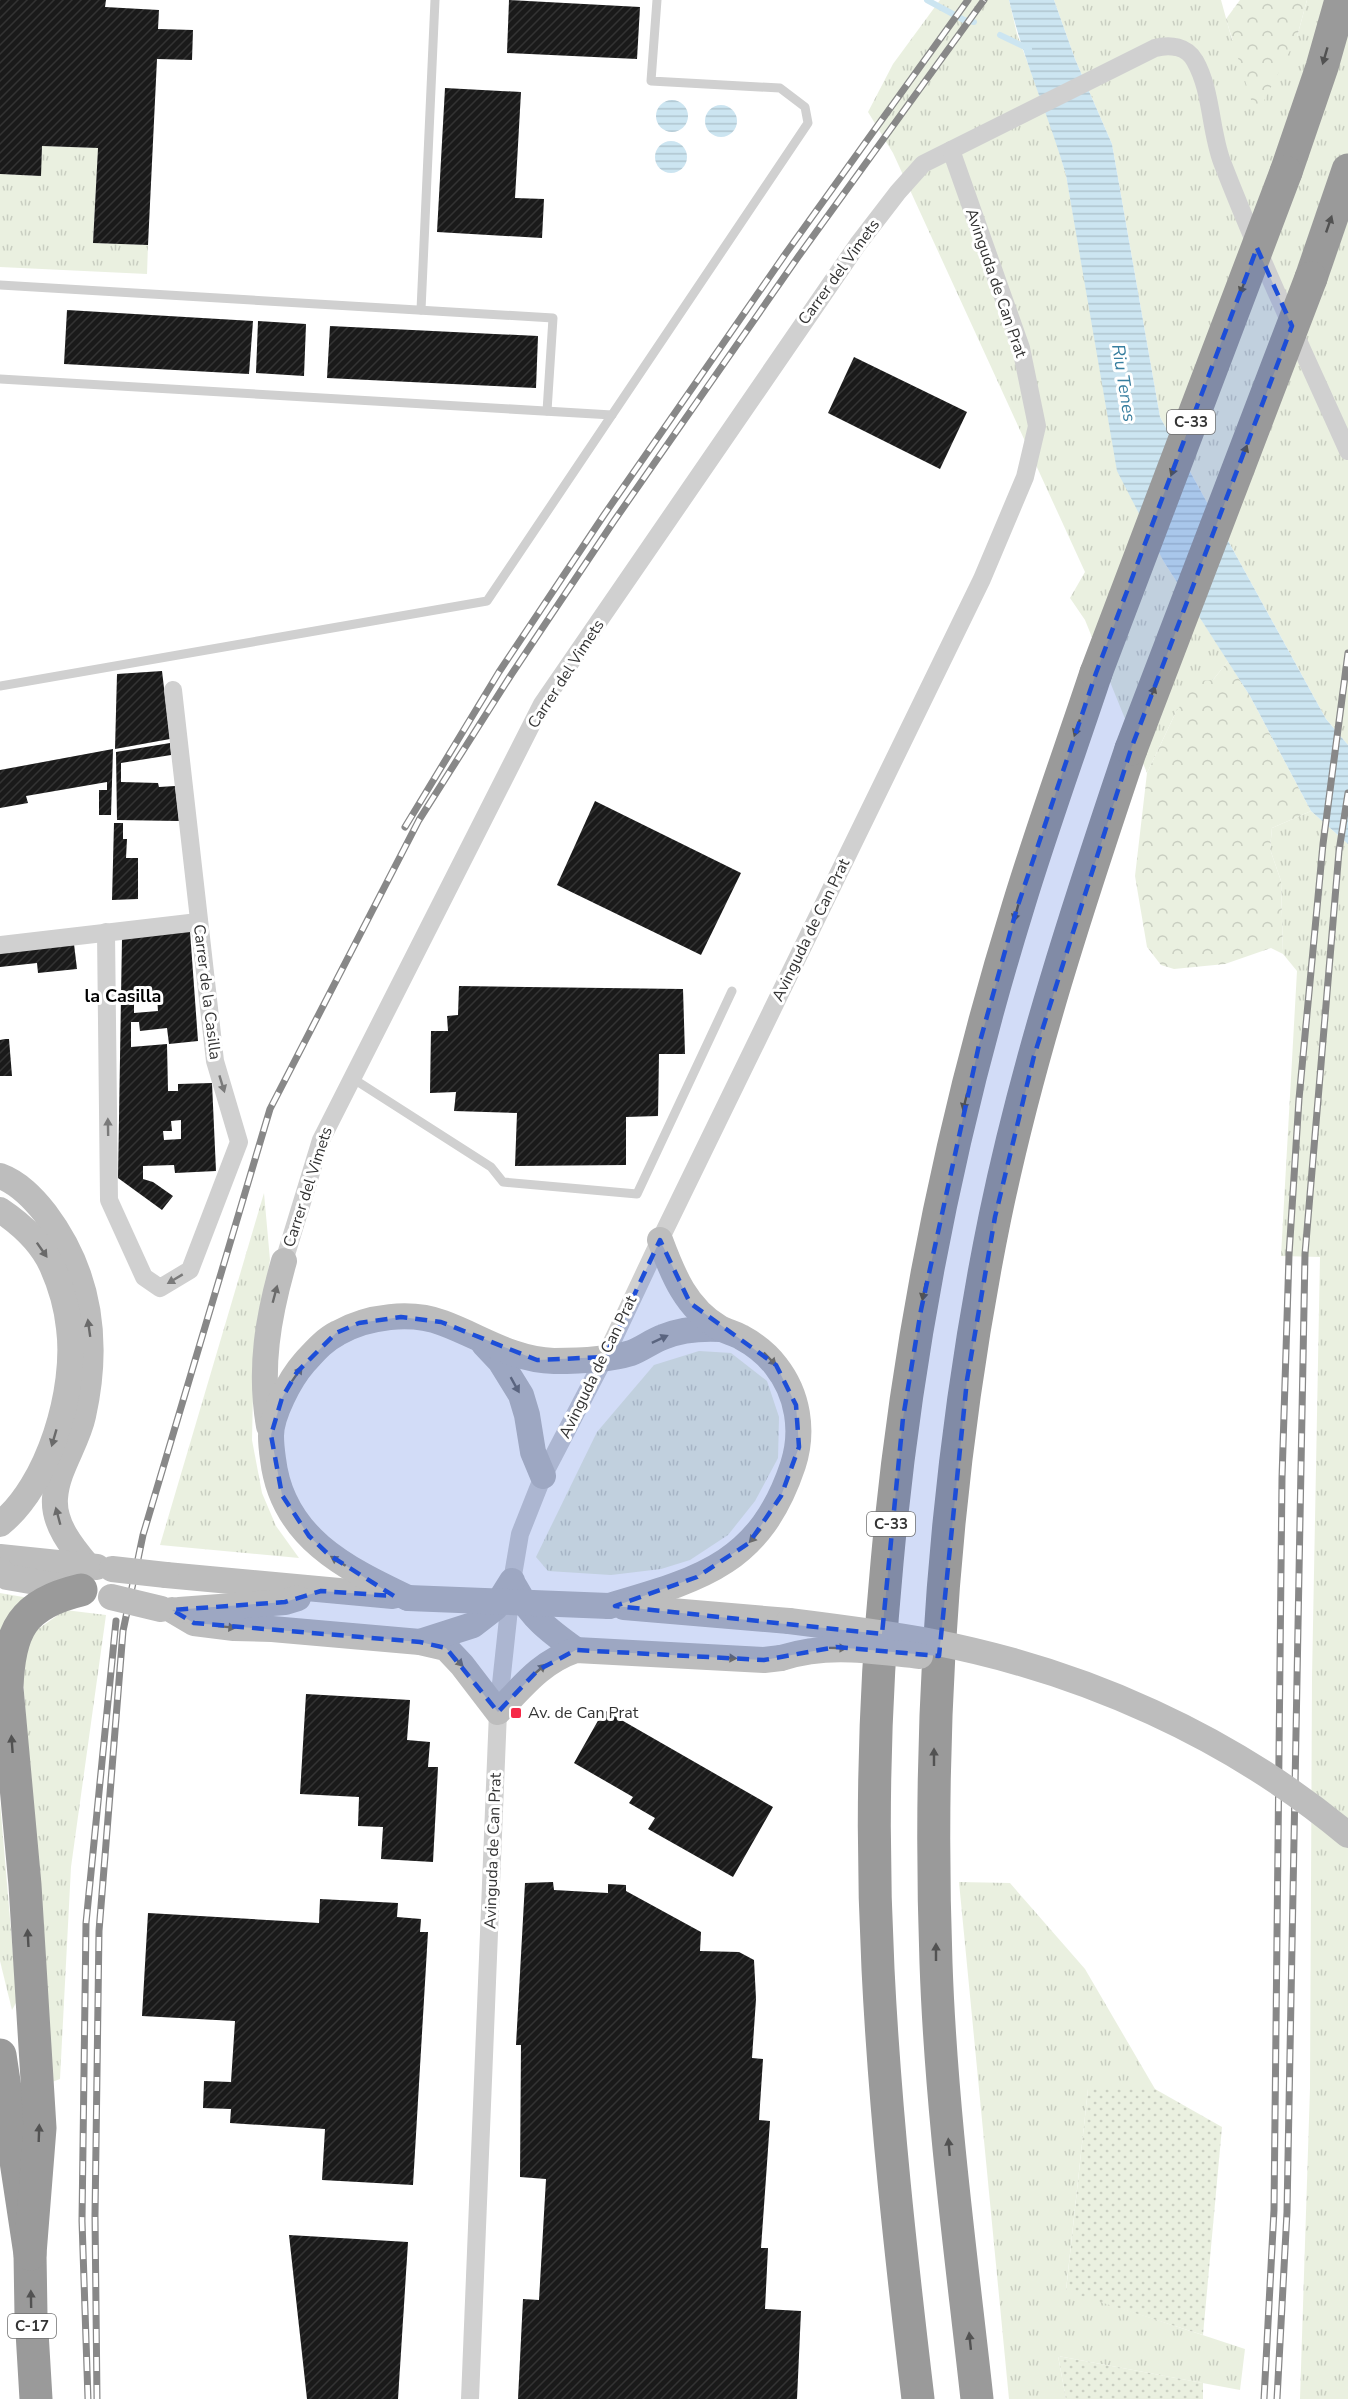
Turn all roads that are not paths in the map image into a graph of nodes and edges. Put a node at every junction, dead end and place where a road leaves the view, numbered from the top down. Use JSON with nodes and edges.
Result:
{"nodes":[{"id":1,"x":435,"y":0,"type":"edge"},
{"id":2,"x":657,"y":0,"type":"edge"},
{"id":3,"x":1341,"y":0,"type":"edge"},
{"id":4,"x":951,"y":150,"type":"junction"},
{"id":5,"x":1348,"y":170,"type":"edge"},
{"id":6,"x":0,"y":285,"type":"edge"},
{"id":7,"x":421,"y":310,"type":"junction"},
{"id":8,"x":0,"y":379,"type":"edge"},
{"id":9,"x":547,"y":411,"type":"junction"},
{"id":10,"x":612,"y":414,"type":"junction"},
{"id":11,"x":1348,"y":451,"type":"edge"},
{"id":12,"x":0,"y":686,"type":"edge"},
{"id":13,"x":173,"y":690,"type":"dead end"},
{"id":14,"x":198,"y":922,"type":"junction"},
{"id":15,"x":106,"y":932,"type":"junction"},
{"id":16,"x":0,"y":945,"type":"edge"},
{"id":17,"x":732,"y":991,"type":"dead end"},
{"id":18,"x":352,"y":1078,"type":"junction"},
{"id":19,"x":0,"y":1176,"type":"edge"},
{"id":20,"x":0,"y":1210,"type":"edge"},
{"id":21,"x":660,"y":1240,"type":"junction"},
{"id":22,"x":284,"y":1261,"type":"joint"},
{"id":23,"x":721,"y":1329,"type":"junction"},
{"id":24,"x":480,"y":1340,"type":"junction"},
{"id":25,"x":605,"y":1357,"type":"junction"},
{"id":26,"x":271,"y":1435,"type":"junction"},
{"id":27,"x":543,"y":1476,"type":"junction"},
{"id":28,"x":0,"y":1524,"type":"edge"},
{"id":29,"x":0,"y":1557,"type":"edge"},
{"id":30,"x":0,"y":1570,"type":"edge"},
{"id":31,"x":98,"y":1581,"type":"junction"},
{"id":32,"x":512,"y":1581,"type":"junction"},
{"id":33,"x":321,"y":1591,"type":"junction"},
{"id":34,"x":408,"y":1598,"type":"junction"},
{"id":35,"x":609,"y":1606,"type":"junction"},
{"id":36,"x":166,"y":1609,"type":"junction"},
{"id":37,"x":420,"y":1642,"type":"junction"},
{"id":38,"x":576,"y":1650,"type":"junction"},
{"id":39,"x":983,"y":1653,"type":"junction"},
{"id":40,"x":498,"y":1712,"type":"junction"},
{"id":41,"x":1348,"y":1835,"type":"edge"},
{"id":42,"x":0,"y":2055,"type":"edge"},
{"id":43,"x":30,"y":2254,"type":"junction"},
{"id":44,"x":36,"y":2399,"type":"edge"},
{"id":45,"x":470,"y":2399,"type":"edge"},
{"id":46,"x":918,"y":2399,"type":"edge"},
{"id":47,"x":977,"y":2399,"type":"edge"}],
"edges":[{"from":1,"to":7,"type":"lane"},
{"from":2,"to":10,"type":"lane"},
{"from":3,"to":46,"type":"highway","number":"C-33","one_way":true,"bridge":true},
{"from":4,"to":11,"type":"street"},
{"from":4,"to":18,"type":"street","name":"Carrer del Vimets"},
{"from":4,"to":21,"type":"street","name":"Avinguda de Can Prat"},
{"from":47,"to":5,"type":"highway","one_way":true,"bridge":true},
{"from":6,"to":7,"type":"lane"},
{"from":7,"to":9,"type":"lane"},
{"from":8,"to":9,"type":"lane"},
{"from":9,"to":10,"type":"lane"},
{"from":10,"to":12,"type":"lane"},
{"from":13,"to":14,"type":"street","name":"Carrer de la Casilla"},
{"from":14,"to":15,"type":"street"},
{"from":14,"to":15,"type":"street","name":"Carrer de la Casilla","one_way":true},
{"from":15,"to":16,"type":"street"},
{"from":17,"to":18,"type":"lane"},
{"from":18,"to":22,"type":"street","name":"Carrer del Vimets"},
{"from":31,"to":19,"type":"street","one_way":true},
{"from":20,"to":28,"type":"street","one_way":true},
{"from":21,"to":23,"type":"street"},
{"from":21,"to":25,"type":"street","name":"Avinguda de Can Prat"},
{"from":26,"to":22,"type":"street","one_way":true},
{"from":25,"to":23,"type":"street","one_way":true},
{"from":23,"to":35,"type":"street","one_way":true},
{"from":24,"to":25,"type":"street"},
{"from":26,"to":24,"type":"street","one_way":true},
{"from":24,"to":27,"type":"street","one_way":true},
{"from":25,"to":27,"type":"street","name":"Avinguda de Can Prat"},
{"from":34,"to":26,"type":"street","one_way":true},
{"from":27,"to":32,"type":"street","name":"Avinguda de Can Prat"},
{"from":29,"to":31,"type":"street"},
{"from":30,"to":31,"type":"street"},
{"from":31,"to":33,"type":"street","bridge":true},
{"from":31,"to":36,"type":"street","bridge":true},
{"from":43,"to":31,"type":"highway","one_way":true},
{"from":32,"to":37,"type":"street"},
{"from":32,"to":38,"type":"street"},
{"from":32,"to":40,"type":"street","name":"Avinguda de Can Prat"},
{"from":33,"to":34,"type":"street"},
{"from":33,"to":36,"type":"street"},
{"from":34,"to":35,"type":"street","bridge":true},
{"from":35,"to":39,"type":"street","bridge":true},
{"from":36,"to":37,"type":"street","one_way":true},
{"from":37,"to":40,"type":"street","one_way":true},
{"from":38,"to":39,"type":"street","one_way":true,"bridge":true},
{"from":40,"to":38,"type":"street","one_way":true},
{"from":39,"to":41,"type":"street","bridge":true},
{"from":40,"to":45,"type":"street","name":"Avinguda de Can Prat"},
{"from":42,"to":43,"type":"highway","number":"C-17"},
{"from":44,"to":43,"type":"highway","number":"C-17","one_way":true}]}
